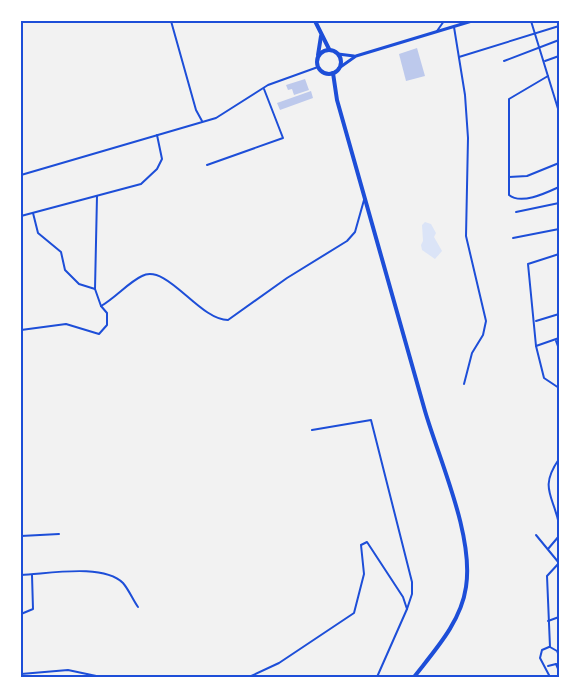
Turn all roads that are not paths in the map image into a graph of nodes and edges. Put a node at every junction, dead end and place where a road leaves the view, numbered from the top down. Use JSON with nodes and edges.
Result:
{"nodes":[{"id":1,"x":171,"y":21,"type":"edge"},
{"id":2,"x":315,"y":21,"type":"edge"},
{"id":3,"x":444,"y":21,"type":"edge"},
{"id":4,"x":472,"y":21,"type":"edge"},
{"id":5,"x":531,"y":21,"type":"edge"},
{"id":6,"x":559,"y":26,"type":"edge"},
{"id":7,"x":454,"y":27,"type":"junction"},
{"id":8,"x":437,"y":32,"type":"junction"},
{"id":9,"x":535,"y":33,"type":"junction"},
{"id":10,"x":321,"y":35,"type":"junction"},
{"id":11,"x":559,"y":39,"type":"edge"},
{"id":12,"x":539,"y":45,"type":"junction"},
{"id":13,"x":330,"y":50,"type":"junction"},
{"id":14,"x":338,"y":54,"type":"junction"},
{"id":15,"x":318,"y":56,"type":"junction"},
{"id":16,"x":559,"y":56,"type":"edge"},
{"id":17,"x":356,"y":57,"type":"junction"},
{"id":18,"x":459,"y":57,"type":"junction"},
{"id":19,"x":504,"y":60,"type":"dead end"},
{"id":20,"x":544,"y":61,"type":"junction"},
{"id":21,"x":318,"y":67,"type":"junction"},
{"id":22,"x":339,"y":68,"type":"junction"},
{"id":23,"x":326,"y":73,"type":"junction"},
{"id":24,"x":333,"y":73,"type":"junction"},
{"id":25,"x":548,"y":76,"type":"junction"},
{"id":26,"x":334,"y":87,"type":"junction"},
{"id":27,"x":264,"y":89,"type":"junction"},
{"id":28,"x":559,"y":112,"type":"edge"},
{"id":29,"x":202,"y":121,"type":"junction"},
{"id":30,"x":157,"y":135,"type":"junction"},
{"id":31,"x":559,"y":163,"type":"edge"},
{"id":32,"x":207,"y":165,"type":"dead end"},
{"id":33,"x":21,"y":175,"type":"edge"},
{"id":34,"x":509,"y":177,"type":"junction"},
{"id":35,"x":559,"y":188,"type":"edge"},
{"id":36,"x":97,"y":196,"type":"junction"},
{"id":37,"x":365,"y":198,"type":"junction"},
{"id":38,"x":559,"y":204,"type":"edge"},
{"id":39,"x":516,"y":212,"type":"dead end"},
{"id":40,"x":33,"y":213,"type":"junction"},
{"id":41,"x":21,"y":216,"type":"edge"},
{"id":42,"x":559,"y":229,"type":"edge"},
{"id":43,"x":513,"y":238,"type":"dead end"},
{"id":44,"x":559,"y":254,"type":"edge"},
{"id":45,"x":95,"y":289,"type":"junction"},
{"id":46,"x":101,"y":306,"type":"junction"},
{"id":47,"x":559,"y":314,"type":"edge"},
{"id":48,"x":535,"y":322,"type":"junction"},
{"id":49,"x":21,"y":330,"type":"edge"},
{"id":50,"x":557,"y":339,"type":"edge"},
{"id":51,"x":536,"y":346,"type":"junction"},
{"id":52,"x":559,"y":349,"type":"edge"},
{"id":53,"x":464,"y":384,"type":"dead end"},
{"id":54,"x":559,"y":388,"type":"edge"},
{"id":55,"x":312,"y":430,"type":"dead end"},
{"id":56,"x":559,"y":459,"type":"edge"},
{"id":57,"x":559,"y":524,"type":"edge"},
{"id":58,"x":59,"y":534,"type":"dead end"},
{"id":59,"x":536,"y":535,"type":"dead end"},
{"id":60,"x":21,"y":536,"type":"edge"},
{"id":61,"x":559,"y":536,"type":"edge"},
{"id":62,"x":548,"y":549,"type":"junction"},
{"id":63,"x":559,"y":563,"type":"edge"},
{"id":64,"x":21,"y":575,"type":"edge"},
{"id":65,"x":32,"y":575,"type":"junction"},
{"id":66,"x":138,"y":608,"type":"dead end"},
{"id":67,"x":407,"y":609,"type":"junction"},
{"id":68,"x":21,"y":614,"type":"edge"},
{"id":69,"x":559,"y":617,"type":"edge"},
{"id":70,"x":548,"y":621,"type":"junction"},
{"id":71,"x":550,"y":647,"type":"junction"},
{"id":72,"x":556,"y":664,"type":"junction"},
{"id":73,"x":545,"y":666,"type":"junction"},
{"id":74,"x":559,"y":671,"type":"edge"},
{"id":75,"x":21,"y":674,"type":"edge"},
{"id":76,"x":101,"y":677,"type":"edge"},
{"id":77,"x":249,"y":677,"type":"edge"},
{"id":78,"x":377,"y":677,"type":"edge"},
{"id":79,"x":414,"y":677,"type":"edge"},
{"id":80,"x":550,"y":677,"type":"edge"}],
"edges":[{"from":1,"to":29,"type":"street"},
{"from":2,"to":10,"type":"main road"},
{"from":3,"to":8,"type":"street"},
{"from":4,"to":7,"type":"street"},
{"from":5,"to":9,"type":"street"},
{"from":6,"to":9,"type":"street"},
{"from":7,"to":8,"type":"street"},
{"from":7,"to":18,"type":"street"},
{"from":8,"to":17,"type":"street"},
{"from":9,"to":12,"type":"street"},
{"from":9,"to":18,"type":"street"},
{"from":10,"to":13,"type":"main road"},
{"from":10,"to":15,"type":"main road"},
{"from":11,"to":12,"type":"street"},
{"from":12,"to":19,"type":"street"},
{"from":12,"to":20,"type":"street"},
{"from":13,"to":14,"type":"main road"},
{"from":13,"to":15,"type":"main road"},
{"from":14,"to":17,"type":"street"},
{"from":14,"to":22,"type":"main road"},
{"from":15,"to":21,"type":"main road"},
{"from":16,"to":20,"type":"street"},
{"from":17,"to":22,"type":"street"},
{"from":18,"to":53,"type":"street"},
{"from":20,"to":25,"type":"street"},
{"from":21,"to":23,"type":"main road"},
{"from":21,"to":27,"type":"street"},
{"from":22,"to":24,"type":"main road"},
{"from":23,"to":24,"type":"main road"},
{"from":23,"to":26,"type":"main road"},
{"from":24,"to":26,"type":"main road"},
{"from":25,"to":28,"type":"street"},
{"from":25,"to":34,"type":"street"},
{"from":26,"to":37,"type":"main road"},
{"from":27,"to":29,"type":"street"},
{"from":27,"to":32,"type":"street"},
{"from":29,"to":30,"type":"street"},
{"from":30,"to":33,"type":"street"},
{"from":30,"to":36,"type":"street"},
{"from":31,"to":34,"type":"street"},
{"from":34,"to":35,"type":"street"},
{"from":36,"to":40,"type":"street"},
{"from":36,"to":45,"type":"street"},
{"from":37,"to":46,"type":"street"},
{"from":37,"to":79,"type":"main road"},
{"from":38,"to":39,"type":"street"},
{"from":40,"to":41,"type":"street"},
{"from":40,"to":45,"type":"street"},
{"from":42,"to":43,"type":"street"},
{"from":44,"to":48,"type":"street"},
{"from":45,"to":46,"type":"street"},
{"from":46,"to":49,"type":"street"},
{"from":47,"to":48,"type":"street"},
{"from":48,"to":51,"type":"street"},
{"from":50,"to":51,"type":"street"},
{"from":50,"to":52,"type":"street"},
{"from":51,"to":54,"type":"street"},
{"from":55,"to":67,"type":"street"},
{"from":56,"to":57,"type":"street"},
{"from":58,"to":60,"type":"street"},
{"from":59,"to":62,"type":"street"},
{"from":61,"to":62,"type":"street"},
{"from":62,"to":63,"type":"street"},
{"from":63,"to":70,"type":"street"},
{"from":64,"to":65,"type":"street"},
{"from":65,"to":66,"type":"street"},
{"from":65,"to":68,"type":"street"},
{"from":67,"to":77,"type":"street"},
{"from":67,"to":78,"type":"street"},
{"from":69,"to":70,"type":"street"},
{"from":70,"to":71,"type":"street"},
{"from":71,"to":72,"type":"street"},
{"from":71,"to":73,"type":"street"},
{"from":72,"to":73,"type":"street"},
{"from":72,"to":74,"type":"street"},
{"from":73,"to":80,"type":"street"},
{"from":75,"to":76,"type":"street"}]}
